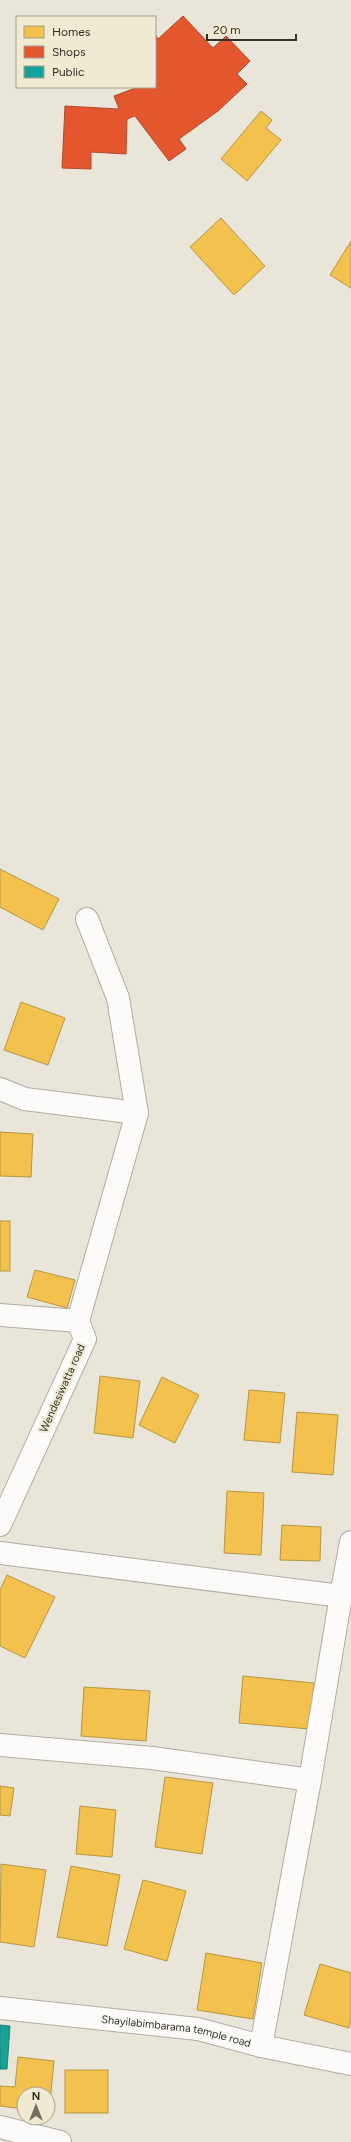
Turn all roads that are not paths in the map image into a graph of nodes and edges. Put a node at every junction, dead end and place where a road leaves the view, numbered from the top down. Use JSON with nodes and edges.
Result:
{"nodes":[{"id":1,"x":87,"y":918,"type":"dead end"},
{"id":2,"x":0,"y":1089,"type":"edge"},
{"id":3,"x":137,"y":1113,"type":"junction"},
{"id":4,"x":0,"y":1315,"type":"edge"},
{"id":5,"x":78,"y":1322,"type":"junction"},
{"id":6,"x":0,"y":1525,"type":"edge"},
{"id":7,"x":351,"y":1542,"type":"edge"},
{"id":8,"x":0,"y":1553,"type":"edge"},
{"id":9,"x":341,"y":1596,"type":"junction"},
{"id":10,"x":0,"y":1745,"type":"edge"},
{"id":11,"x":310,"y":1780,"type":"junction"},
{"id":12,"x":0,"y":2008,"type":"edge"},
{"id":13,"x":261,"y":2046,"type":"junction"},
{"id":14,"x":351,"y":2064,"type":"edge"},
{"id":15,"x":0,"y":2127,"type":"edge"},
{"id":16,"x":60,"y":2142,"type":"edge"}],
"edges":[{"from":1,"to":3,"type":"street"},
{"from":2,"to":3,"type":"street"},
{"from":3,"to":5,"type":"street"},
{"from":4,"to":5,"type":"street"},
{"from":5,"to":6,"type":"street","name":"Wendesiwatta road"},
{"from":7,"to":9,"type":"street"},
{"from":8,"to":9,"type":"street"},
{"from":9,"to":11,"type":"street"},
{"from":10,"to":11,"type":"street"},
{"from":11,"to":13,"type":"street"},
{"from":12,"to":13,"type":"street","name":"Shayilabimbarama temple road"},
{"from":13,"to":14,"type":"street","name":"Shayilabimbarama temple road"},
{"from":15,"to":16,"type":"street"}]}
